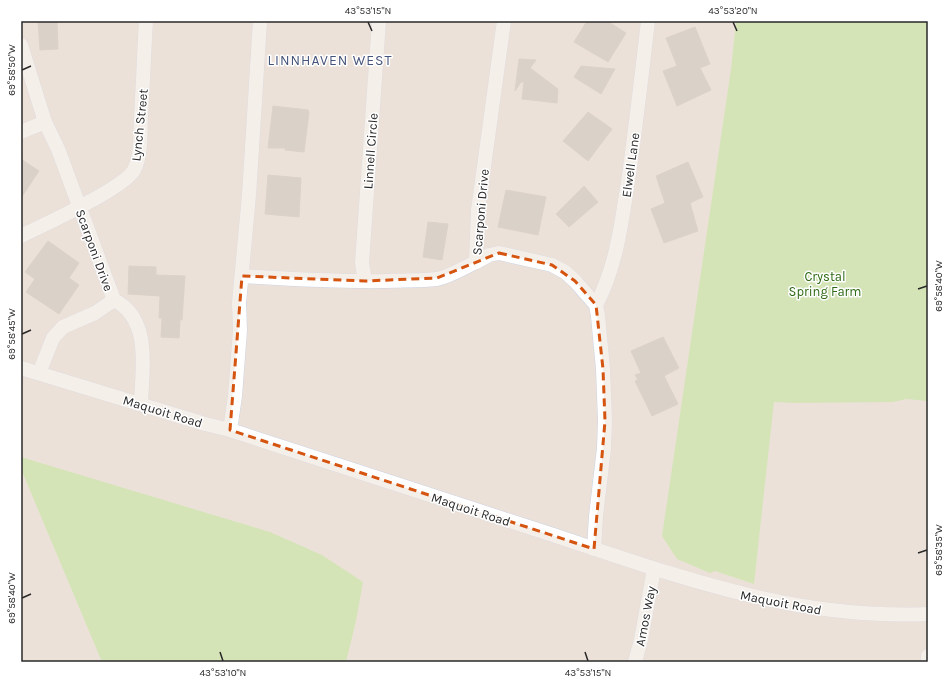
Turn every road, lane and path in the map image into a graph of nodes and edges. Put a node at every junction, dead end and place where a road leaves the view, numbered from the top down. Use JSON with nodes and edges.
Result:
{"nodes":[{"id":1,"x":146,"y":21,"type":"edge"},
{"id":2,"x":260,"y":21,"type":"edge"},
{"id":3,"x":379,"y":21,"type":"edge"},
{"id":4,"x":504,"y":21,"type":"edge"},
{"id":5,"x":648,"y":21,"type":"edge"},
{"id":6,"x":21,"y":45,"type":"edge"},
{"id":7,"x":45,"y":122,"type":"junction"},
{"id":8,"x":21,"y":132,"type":"edge"},
{"id":9,"x":80,"y":206,"type":"junction"},
{"id":10,"x":21,"y":236,"type":"edge"},
{"id":11,"x":476,"y":262,"type":"junction"},
{"id":12,"x":242,"y":276,"type":"junction"},
{"id":13,"x":364,"y":281,"type":"junction"},
{"id":14,"x":114,"y":300,"type":"junction"},
{"id":15,"x":596,"y":305,"type":"junction"},
{"id":16,"x":21,"y":368,"type":"edge"},
{"id":17,"x":38,"y":373,"type":"junction"},
{"id":18,"x":141,"y":404,"type":"junction"},
{"id":19,"x":230,"y":430,"type":"junction"},
{"id":20,"x":594,"y":549,"type":"junction"},
{"id":21,"x":654,"y":569,"type":"junction"},
{"id":22,"x":928,"y":614,"type":"edge"},
{"id":23,"x":928,"y":656,"type":"edge"},
{"id":24,"x":635,"y":662,"type":"edge"},
{"id":25,"x":928,"y":662,"type":"edge"}],
"edges":[{"from":1,"to":9,"type":"street","name":"Lynch Street"},
{"from":2,"to":12,"type":"street"},
{"from":3,"to":13,"type":"street","name":"Linnell Circle"},
{"from":4,"to":11,"type":"street","name":"Scarponi Drive"},
{"from":5,"to":15,"type":"street","name":"Elwell Lane"},
{"from":6,"to":7,"type":"street","name":"Scarponi Drive"},
{"from":7,"to":8,"type":"street"},
{"from":7,"to":9,"type":"street","name":"Scarponi Drive"},
{"from":9,"to":10,"type":"street","name":"Lynch Street"},
{"from":9,"to":14,"type":"street","name":"Scarponi Drive"},
{"from":11,"to":13,"type":"street"},
{"from":11,"to":15,"type":"street","name":"Scarponi Drive"},
{"from":12,"to":13,"type":"street"},
{"from":12,"to":19,"type":"street"},
{"from":14,"to":17,"type":"street","name":"Scarponi Drive"},
{"from":14,"to":18,"type":"street"},
{"from":15,"to":20,"type":"street"},
{"from":16,"to":17,"type":"street","name":"Maquoit Road"},
{"from":17,"to":18,"type":"street","name":"Maquoit Road"},
{"from":18,"to":19,"type":"street","name":"Maquoit Road"},
{"from":19,"to":20,"type":"street","name":"Maquoit Road"},
{"from":20,"to":21,"type":"street","name":"Maquoit Road"},
{"from":21,"to":22,"type":"street","name":"Maquoit Road"},
{"from":21,"to":24,"type":"street","name":"Amos Way"},
{"from":23,"to":25,"type":"street"}]}
